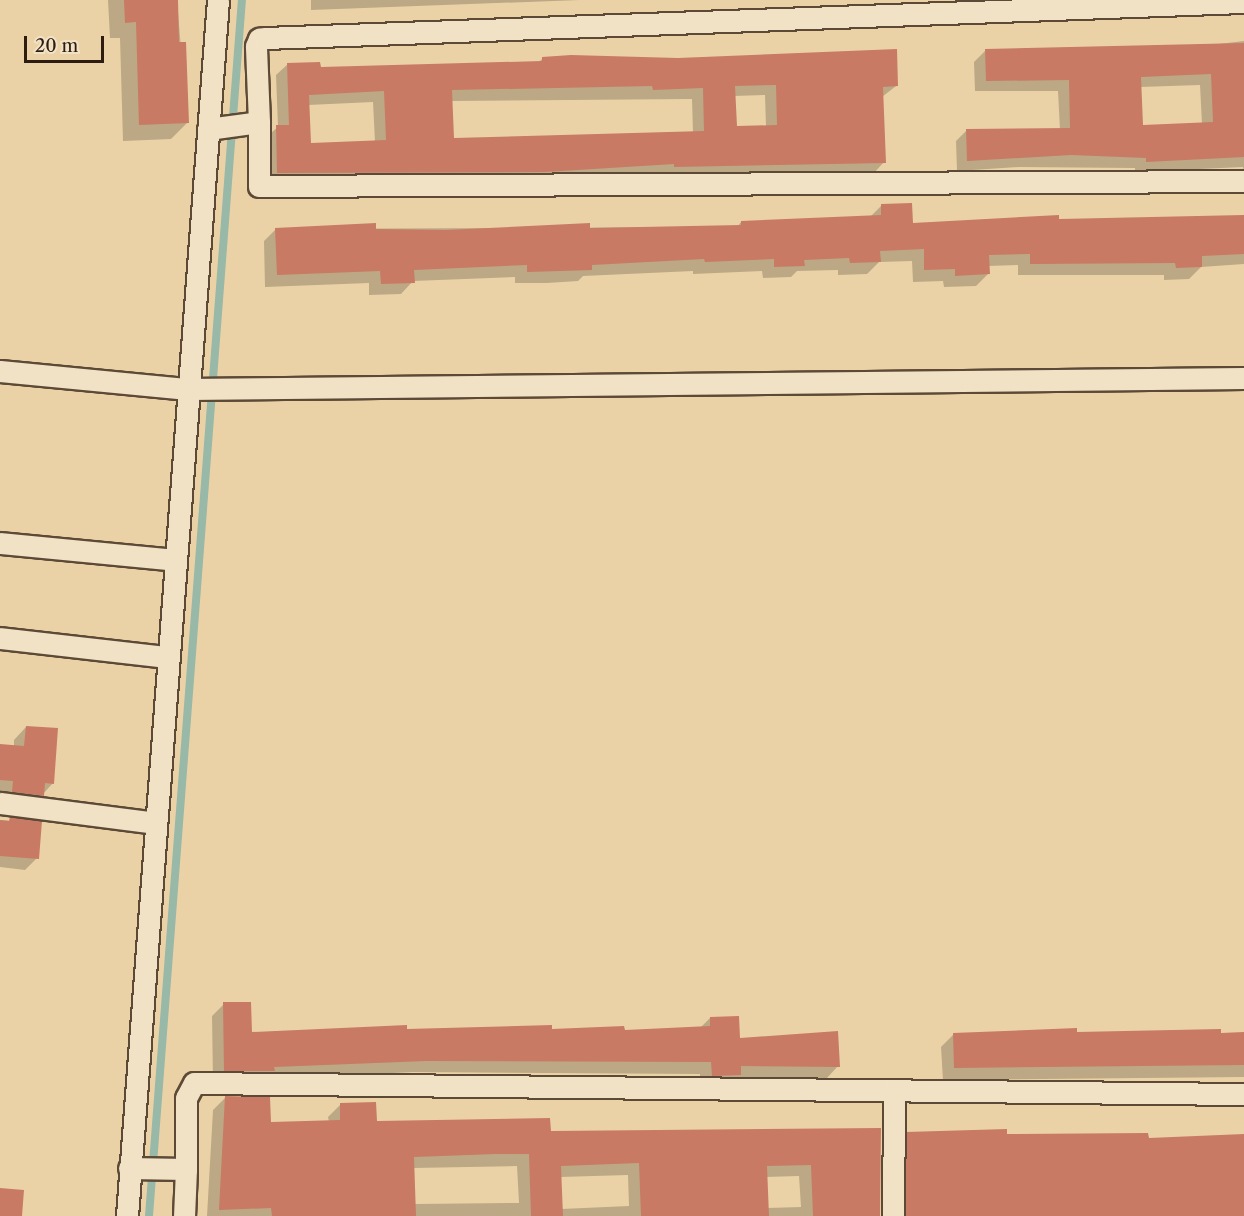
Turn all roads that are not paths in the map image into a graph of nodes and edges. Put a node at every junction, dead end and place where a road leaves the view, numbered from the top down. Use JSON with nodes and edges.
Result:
{"nodes":[{"id":1,"x":218,"y":0,"type":"edge"},
{"id":2,"x":1244,"y":2,"type":"edge"},
{"id":3,"x":253,"y":122,"type":"junction"},
{"id":4,"x":214,"y":129,"type":"junction"},
{"id":5,"x":1244,"y":182,"type":"edge"},
{"id":6,"x":0,"y":371,"type":"edge"},
{"id":7,"x":1244,"y":378,"type":"edge"},
{"id":8,"x":188,"y":389,"type":"junction"},
{"id":9,"x":0,"y":543,"type":"edge"},
{"id":10,"x":175,"y":560,"type":"junction"},
{"id":11,"x":0,"y":638,"type":"edge"},
{"id":12,"x":168,"y":657,"type":"junction"},
{"id":13,"x":0,"y":803,"type":"edge"},
{"id":14,"x":156,"y":823,"type":"junction"},
{"id":15,"x":894,"y":1090,"type":"junction"},
{"id":16,"x":1244,"y":1094,"type":"edge"},
{"id":17,"x":136,"y":1168,"type":"junction"},
{"id":18,"x":181,"y":1169,"type":"junction"},
{"id":19,"x":127,"y":1216,"type":"edge"},
{"id":20,"x":184,"y":1216,"type":"edge"},
{"id":21,"x":893,"y":1216,"type":"edge"}],
"edges":[{"from":1,"to":4,"type":"street"},
{"from":2,"to":3,"type":"street"},
{"from":3,"to":4,"type":"street"},
{"from":3,"to":5,"type":"street"},
{"from":4,"to":8,"type":"street"},
{"from":6,"to":8,"type":"street"},
{"from":7,"to":8,"type":"street"},
{"from":8,"to":10,"type":"street"},
{"from":9,"to":10,"type":"street"},
{"from":10,"to":12,"type":"street"},
{"from":11,"to":12,"type":"street"},
{"from":12,"to":14,"type":"street"},
{"from":13,"to":14,"type":"street"},
{"from":14,"to":17,"type":"street"},
{"from":15,"to":16,"type":"street"},
{"from":15,"to":18,"type":"street"},
{"from":15,"to":21,"type":"street"},
{"from":17,"to":18,"type":"street"},
{"from":17,"to":19,"type":"street"},
{"from":18,"to":20,"type":"street"}]}
